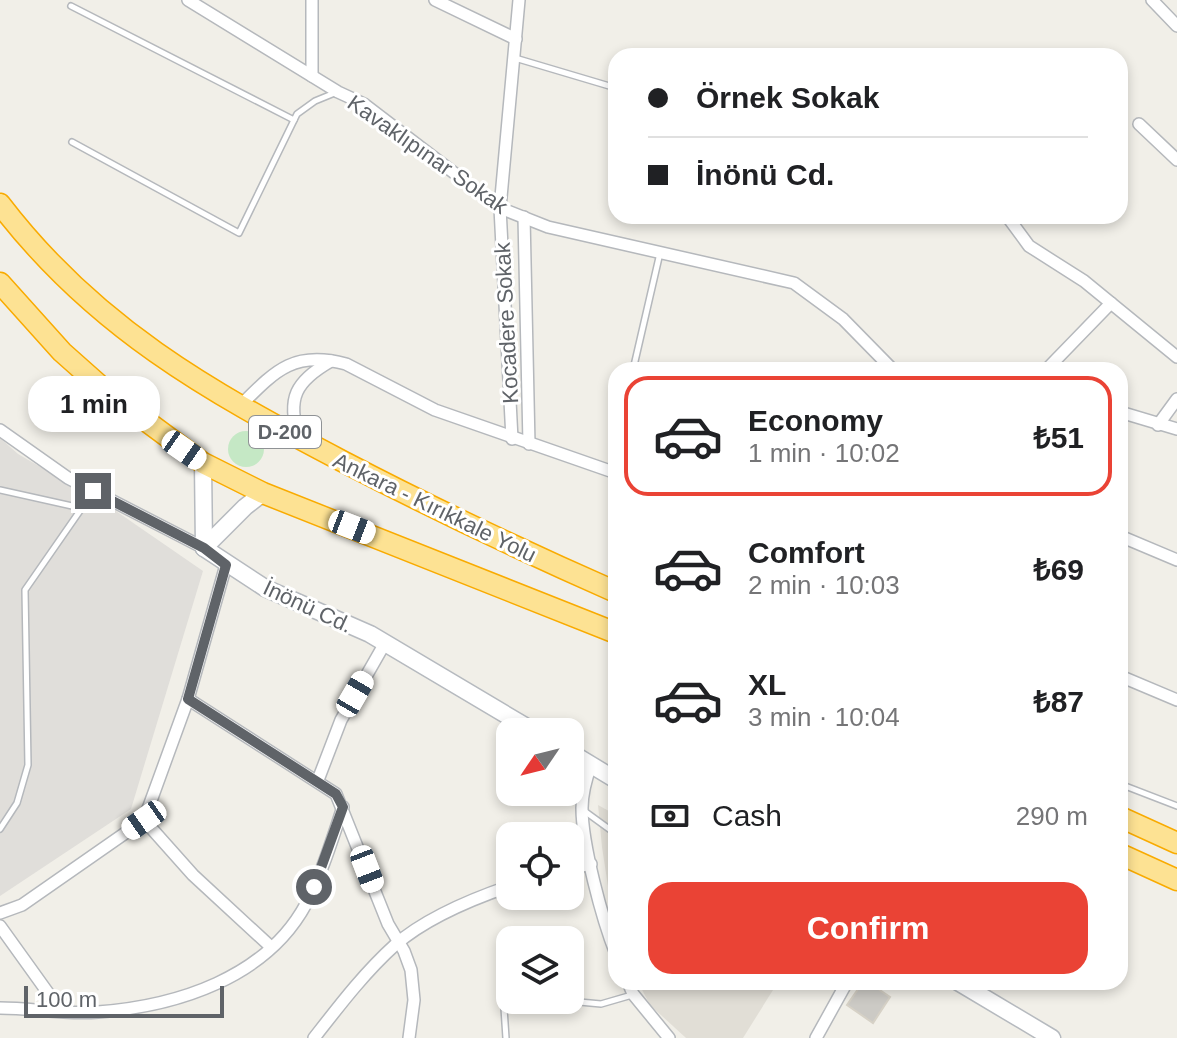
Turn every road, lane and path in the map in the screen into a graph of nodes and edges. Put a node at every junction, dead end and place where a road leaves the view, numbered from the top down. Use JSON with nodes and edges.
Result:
{"nodes":[{"id":1,"x":188,"y":0,"type":"edge"},
{"id":2,"x":312,"y":0,"type":"edge"},
{"id":3,"x":435,"y":0,"type":"edge"},
{"id":4,"x":519,"y":0,"type":"edge"},
{"id":5,"x":1152,"y":0,"type":"edge"},
{"id":6,"x":71,"y":6,"type":"dead end"},
{"id":7,"x":1177,"y":26,"type":"edge"},
{"id":8,"x":516,"y":39,"type":"junction"},
{"id":9,"x":514,"y":58,"type":"junction"},
{"id":10,"x":312,"y":76,"type":"junction"},
{"id":11,"x":608,"y":86,"type":"edge"},
{"id":12,"x":338,"y":92,"type":"junction"},
{"id":13,"x":294,"y":120,"type":"junction"},
{"id":14,"x":1139,"y":124,"type":"dead end"},
{"id":15,"x":72,"y":142,"type":"dead end"},
{"id":16,"x":1177,"y":160,"type":"edge"},
{"id":17,"x":0,"y":204,"type":"edge"},
{"id":18,"x":500,"y":208,"type":"junction"},
{"id":19,"x":524,"y":217,"type":"junction"},
{"id":20,"x":1013,"y":224,"type":"edge"},
{"id":21,"x":661,"y":252,"type":"junction"},
{"id":22,"x":0,"y":283,"type":"edge"},
{"id":23,"x":1111,"y":303,"type":"junction"},
{"id":24,"x":1177,"y":357,"type":"edge"},
{"id":25,"x":332,"y":360,"type":"junction"},
{"id":26,"x":635,"y":362,"type":"edge"},
{"id":27,"x":885,"y":362,"type":"edge"},
{"id":28,"x":1054,"y":362,"type":"edge"},
{"id":29,"x":1177,"y":399,"type":"edge"},
{"id":30,"x":239,"y":407,"type":"junction"},
{"id":31,"x":1128,"y":415,"type":"edge"},
{"id":32,"x":1158,"y":425,"type":"junction"},
{"id":33,"x":1177,"y":429,"type":"edge"},
{"id":34,"x":0,"y":430,"type":"edge"},
{"id":35,"x":299,"y":438,"type":"junction"},
{"id":36,"x":512,"y":439,"type":"junction"},
{"id":37,"x":529,"y":444,"type":"junction"},
{"id":38,"x":203,"y":463,"type":"junction"},
{"id":39,"x":608,"y":470,"type":"edge"},
{"id":40,"x":0,"y":490,"type":"edge"},
{"id":41,"x":93,"y":491,"type":"junction"},
{"id":42,"x":263,"y":493,"type":"junction"},
{"id":43,"x":81,"y":508,"type":"junction"},
{"id":44,"x":1128,"y":539,"type":"edge"},
{"id":45,"x":204,"y":548,"type":"junction"},
{"id":46,"x":1177,"y":560,"type":"edge"},
{"id":47,"x":226,"y":565,"type":"junction"},
{"id":48,"x":608,"y":588,"type":"edge"},
{"id":49,"x":608,"y":630,"type":"edge"},
{"id":50,"x":385,"y":643,"type":"junction"},
{"id":51,"x":1128,"y":679,"type":"edge"},
{"id":52,"x":188,"y":699,"type":"junction"},
{"id":53,"x":1177,"y":700,"type":"edge"},
{"id":54,"x":511,"y":718,"type":"edge"},
{"id":55,"x":584,"y":761,"type":"edge"},
{"id":56,"x":591,"y":765,"type":"junction"},
{"id":57,"x":608,"y":775,"type":"edge"},
{"id":58,"x":318,"y":780,"type":"junction"},
{"id":59,"x":1128,"y":787,"type":"edge"},
{"id":60,"x":1177,"y":806,"type":"edge"},
{"id":61,"x":343,"y":807,"type":"junction"},
{"id":62,"x":582,"y":809,"type":"junction"},
{"id":63,"x":144,"y":820,"type":"junction"},
{"id":64,"x":1128,"y":821,"type":"edge"},
{"id":65,"x":608,"y":828,"type":"edge"},
{"id":66,"x":0,"y":829,"type":"edge"},
{"id":67,"x":1177,"y":843,"type":"edge"},
{"id":68,"x":1128,"y":858,"type":"edge"},
{"id":69,"x":591,"y":864,"type":"junction"},
{"id":70,"x":584,"y":866,"type":"edge"},
{"id":71,"x":1177,"y":880,"type":"edge"},
{"id":72,"x":496,"y":891,"type":"edge"},
{"id":73,"x":0,"y":913,"type":"edge"},
{"id":74,"x":0,"y":926,"type":"edge"},
{"id":75,"x":608,"y":930,"type":"edge"},
{"id":76,"x":397,"y":943,"type":"junction"},
{"id":77,"x":271,"y":947,"type":"junction"},
{"id":78,"x":631,"y":990,"type":"edge"},
{"id":79,"x":843,"y":990,"type":"edge"},
{"id":80,"x":971,"y":990,"type":"edge"},
{"id":81,"x":633,"y":994,"type":"junction"},
{"id":82,"x":584,"y":1002,"type":"edge"},
{"id":83,"x":0,"y":1008,"type":"edge"},
{"id":84,"x":61,"y":1011,"type":"junction"},
{"id":85,"x":504,"y":1014,"type":"edge"},
{"id":86,"x":314,"y":1038,"type":"edge"},
{"id":87,"x":409,"y":1038,"type":"edge"},
{"id":88,"x":506,"y":1038,"type":"edge"},
{"id":89,"x":669,"y":1038,"type":"edge"},
{"id":90,"x":816,"y":1038,"type":"edge"},
{"id":91,"x":1052,"y":1038,"type":"edge"}],
"edges":[{"from":1,"to":10,"type":"street","name":"Kavaklıpınar Sokak"},
{"from":2,"to":10,"type":"street"},
{"from":3,"to":8,"type":"street"},
{"from":4,"to":8,"type":"street","name":"Kocadere Sokak"},
{"from":5,"to":7,"type":"street"},
{"from":6,"to":13,"type":"lane"},
{"from":8,"to":9,"type":"street","name":"Kocadere Sokak"},
{"from":9,"to":11,"type":"lane"},
{"from":9,"to":18,"type":"street","name":"Kocadere Sokak"},
{"from":10,"to":12,"type":"street","name":"Kavaklıpınar Sokak"},
{"from":12,"to":13,"type":"lane"},
{"from":12,"to":18,"type":"street","name":"Kavaklıpınar Sokak"},
{"from":13,"to":15,"type":"lane"},
{"from":14,"to":16,"type":"street"},
{"from":17,"to":30,"type":"highway","name":"Ankara - Kırıkkale Yolu","number":"D-200"},
{"from":18,"to":19,"type":"street","name":"Kavaklıpınar Sokak"},
{"from":18,"to":36,"type":"street","name":"Kocadere Sokak"},
{"from":19,"to":21,"type":"street","name":"Kavaklıpınar Sokak"},
{"from":19,"to":37,"type":"street","name":"Kocadere Sokak"},
{"from":20,"to":23,"type":"street"},
{"from":21,"to":26,"type":"lane"},
{"from":21,"to":27,"type":"street","name":"Kavaklıpınar Sokak"},
{"from":22,"to":38,"type":"highway","name":"Ankara - Kırıkkale Yolu"},
{"from":23,"to":24,"type":"street"},
{"from":23,"to":28,"type":"street"},
{"from":25,"to":30,"type":"street"},
{"from":25,"to":35,"type":"street"},
{"from":25,"to":36,"type":"street"},
{"from":29,"to":32,"type":"street"},
{"from":30,"to":35,"type":"highway","name":"Ankara - Kırıkkale Yolu","number":"D-200"},
{"from":31,"to":32,"type":"street"},
{"from":32,"to":33,"type":"street"},
{"from":34,"to":41,"type":"street","name":"İnönü Cd."},
{"from":35,"to":48,"type":"highway","name":"Ankara - Kırıkkale Yolu","number":"D-200"},
{"from":36,"to":37,"type":"street"},
{"from":37,"to":39,"type":"street"},
{"from":38,"to":42,"type":"highway","name":"Ankara - Kırıkkale Yolu"},
{"from":38,"to":45,"type":"street"},
{"from":40,"to":43,"type":"lane"},
{"from":41,"to":43,"type":"lane"},
{"from":41,"to":45,"type":"street","name":"İnönü Cd."},
{"from":42,"to":45,"type":"street"},
{"from":42,"to":49,"type":"highway","name":"Ankara - Kırıkkale Yolu"},
{"from":43,"to":66,"type":"lane"},
{"from":44,"to":46,"type":"street"},
{"from":45,"to":47,"type":"street","name":"İnönü Cd."},
{"from":47,"to":50,"type":"street","name":"İnönü Cd."},
{"from":47,"to":52,"type":"street"},
{"from":50,"to":54,"type":"street","name":"İnönü Cd."},
{"from":50,"to":58,"type":"street"},
{"from":51,"to":53,"type":"street"},
{"from":52,"to":58,"type":"street"},
{"from":52,"to":63,"type":"street"},
{"from":55,"to":56,"type":"street"},
{"from":56,"to":57,"type":"street"},
{"from":56,"to":62,"type":"street"},
{"from":58,"to":61,"type":"street"},
{"from":59,"to":60,"type":"lane"},
{"from":61,"to":76,"type":"street"},
{"from":61,"to":77,"type":"street"},
{"from":62,"to":65,"type":"lane"},
{"from":62,"to":69,"type":"street"},
{"from":63,"to":73,"type":"street"},
{"from":63,"to":77,"type":"street"},
{"from":64,"to":67,"type":"highway"},
{"from":68,"to":71,"type":"highway"},
{"from":69,"to":70,"type":"street"},
{"from":69,"to":75,"type":"street"},
{"from":72,"to":76,"type":"street"},
{"from":74,"to":84,"type":"street"},
{"from":76,"to":86,"type":"street"},
{"from":76,"to":87,"type":"street"},
{"from":77,"to":84,"type":"street"},
{"from":78,"to":81,"type":"street"},
{"from":79,"to":90,"type":"street"},
{"from":80,"to":91,"type":"street"},
{"from":81,"to":82,"type":"lane"},
{"from":81,"to":89,"type":"street"},
{"from":83,"to":84,"type":"street"},
{"from":85,"to":88,"type":"lane"}]}
